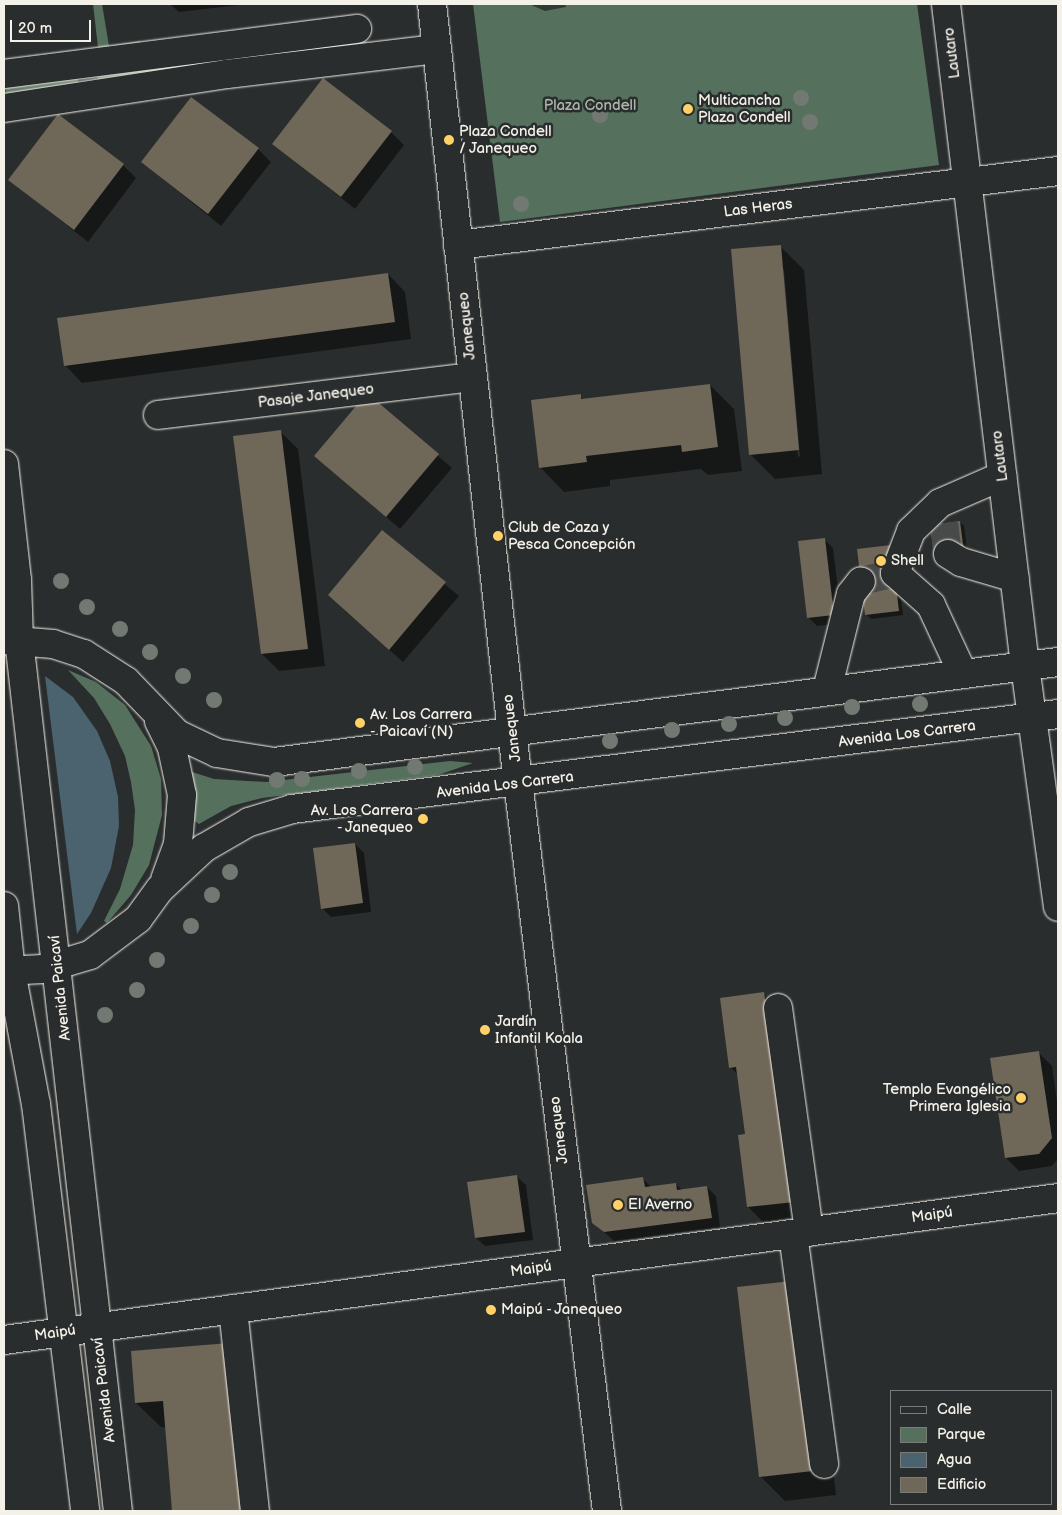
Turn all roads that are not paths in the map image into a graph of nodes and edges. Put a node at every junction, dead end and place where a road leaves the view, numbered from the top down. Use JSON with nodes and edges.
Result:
{"nodes":[{"id":1,"x":432,"y":4,"type":"edge"},
{"id":2,"x":946,"y":4,"type":"edge"},
{"id":3,"x":358,"y":29,"type":"dead end"},
{"id":4,"x":437,"y":49,"type":"junction"},
{"id":5,"x":4,"y":74,"type":"edge"},
{"id":6,"x":4,"y":108,"type":"edge"},
{"id":7,"x":1058,"y":171,"type":"edge"},
{"id":8,"x":968,"y":183,"type":"junction"},
{"id":9,"x":458,"y":245,"type":"junction"},
{"id":10,"x":473,"y":377,"type":"junction"},
{"id":11,"x":158,"y":415,"type":"dead end"},
{"id":12,"x":4,"y":464,"type":"edge"},
{"id":13,"x":1002,"y":476,"type":"junction"},
{"id":14,"x":948,"y":554,"type":"dead end"},
{"id":15,"x":1014,"y":578,"type":"junction"},
{"id":16,"x":862,"y":581,"type":"tunnel mouth"},
{"id":17,"x":4,"y":603,"type":"edge"},
{"id":18,"x":12,"y":640,"type":"edge"},
{"id":19,"x":1058,"y":662,"type":"edge"},
{"id":20,"x":1025,"y":666,"type":"junction"},
{"id":21,"x":963,"y":674,"type":"junction"},
{"id":22,"x":827,"y":690,"type":"junction"},
{"id":23,"x":148,"y":705,"type":"junction"},
{"id":24,"x":1058,"y":714,"type":"edge"},
{"id":25,"x":1032,"y":718,"type":"junction"},
{"id":26,"x":512,"y":732,"type":"junction"},
{"id":27,"x":519,"y":783,"type":"junction"},
{"id":28,"x":160,"y":889,"type":"junction"},
{"id":29,"x":4,"y":906,"type":"edge"},
{"id":30,"x":1058,"y":907,"type":"edge"},
{"id":31,"x":58,"y":966,"type":"junction"},
{"id":32,"x":8,"y":971,"type":"edge"},
{"id":33,"x":778,"y":1008,"type":"dead end"},
{"id":34,"x":1058,"y":1198,"type":"edge"},
{"id":35,"x":801,"y":1233,"type":"junction"},
{"id":36,"x":575,"y":1264,"type":"junction"},
{"id":37,"x":233,"y":1309,"type":"junction"},
{"id":38,"x":96,"y":1328,"type":"junction"},
{"id":39,"x":64,"y":1332,"type":"junction"},
{"id":40,"x":4,"y":1340,"type":"edge"},
{"id":41,"x":824,"y":1464,"type":"dead end"},
{"id":42,"x":85,"y":1511,"type":"edge"},
{"id":43,"x":118,"y":1511,"type":"edge"},
{"id":44,"x":255,"y":1511,"type":"edge"},
{"id":45,"x":607,"y":1511,"type":"edge"}],
"edges":[{"from":1,"to":4,"type":"main road","name":"Janequeo"},
{"from":2,"to":8,"type":"main road","name":"Lautaro"},
{"from":3,"to":5,"type":"main road"},
{"from":4,"to":6,"type":"main road"},
{"from":4,"to":9,"type":"main road","name":"Janequeo"},
{"from":7,"to":8,"type":"main road","name":"Las Heras"},
{"from":8,"to":9,"type":"main road","name":"Las Heras"},
{"from":8,"to":13,"type":"main road","name":"Lautaro"},
{"from":9,"to":10,"type":"main road","name":"Janequeo"},
{"from":10,"to":11,"type":"main road","name":"Pasaje Janequeo"},
{"from":10,"to":26,"type":"main road","name":"Janequeo"},
{"from":12,"to":18,"type":"main road","name":"Avenida Paicaví"},
{"from":13,"to":15,"type":"main road","name":"Lautaro"},
{"from":13,"to":21,"type":"main road"},
{"from":14,"to":15,"type":"main road"},
{"from":15,"to":20,"type":"main road","name":"Lautaro"},
{"from":16,"to":22,"type":"main road"},
{"from":17,"to":18,"type":"main road"},
{"from":18,"to":23,"type":"main road"},
{"from":18,"to":31,"type":"main road","name":"Avenida Paicaví"},
{"from":19,"to":20,"type":"main road"},
{"from":20,"to":21,"type":"main road"},
{"from":20,"to":25,"type":"main road","name":"Lautaro"},
{"from":21,"to":22,"type":"main road"},
{"from":22,"to":26,"type":"main road"},
{"from":23,"to":26,"type":"main road"},
{"from":23,"to":28,"type":"main road"},
{"from":24,"to":25,"type":"main road","name":"Avenida Los Carrera"},
{"from":25,"to":27,"type":"main road","name":"Avenida Los Carrera"},
{"from":25,"to":30,"type":"main road","name":"Lautaro"},
{"from":26,"to":27,"type":"main road","name":"Janequeo"},
{"from":27,"to":28,"type":"main road","name":"Avenida Los Carrera"},
{"from":27,"to":36,"type":"main road","name":"Janequeo"},
{"from":28,"to":31,"type":"main road","name":"Avenida Los Carrera"},
{"from":29,"to":32,"type":"main road"},
{"from":31,"to":32,"type":"main road","name":"Avenida Los Carrera"},
{"from":31,"to":38,"type":"main road","name":"Avenida Paicaví"},
{"from":32,"to":39,"type":"main road"},
{"from":33,"to":35,"type":"main road"},
{"from":34,"to":35,"type":"main road","name":"Maipú"},
{"from":35,"to":36,"type":"main road","name":"Maipú"},
{"from":35,"to":41,"type":"main road"},
{"from":36,"to":37,"type":"main road","name":"Maipú"},
{"from":36,"to":45,"type":"main road","name":"Janequeo"},
{"from":37,"to":38,"type":"main road","name":"Maipú"},
{"from":37,"to":44,"type":"main road"},
{"from":38,"to":39,"type":"main road","name":"Maipú"},
{"from":38,"to":43,"type":"main road","name":"Avenida Paicaví"},
{"from":39,"to":40,"type":"main road","name":"Maipú"},
{"from":39,"to":42,"type":"main road"}]}
